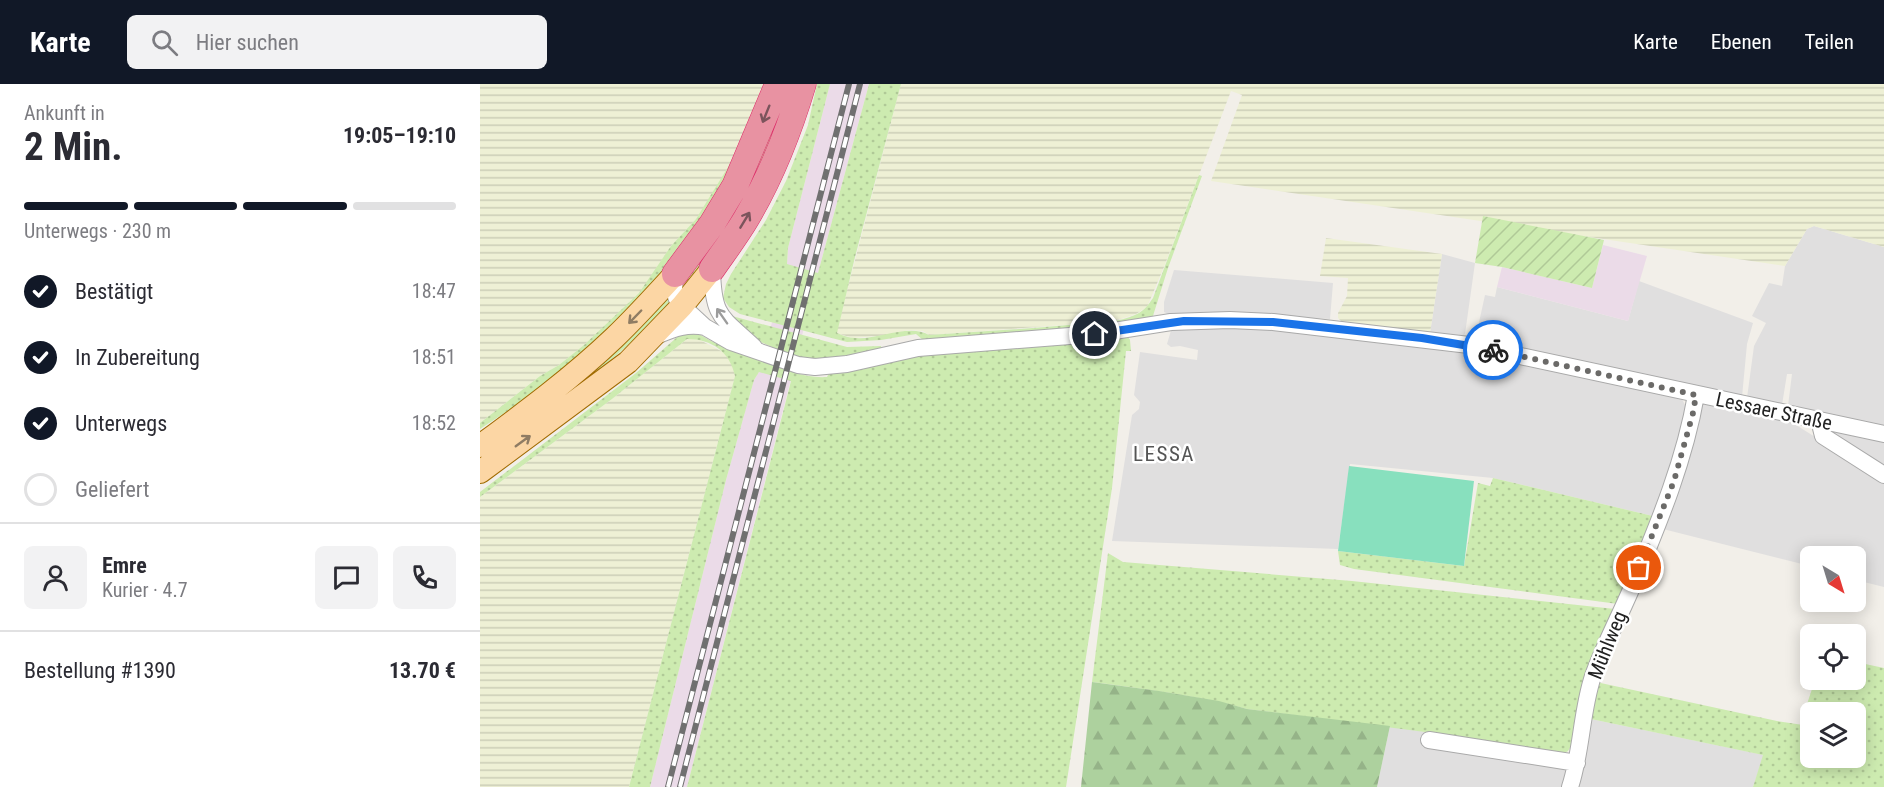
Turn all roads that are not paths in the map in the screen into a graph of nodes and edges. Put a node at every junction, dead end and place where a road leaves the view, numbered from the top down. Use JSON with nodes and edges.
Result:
{"nodes":[{"id":1,"x":778,"y":84,"type":"edge"},
{"id":2,"x":803,"y":84,"type":"edge"},
{"id":3,"x":712,"y":269,"type":"junction"},
{"id":4,"x":675,"y":274,"type":"junction"},
{"id":5,"x":682,"y":306,"type":"junction"},
{"id":6,"x":705,"y":327,"type":"junction"},
{"id":7,"x":655,"y":336,"type":"junction"},
{"id":8,"x":757,"y":350,"type":"junction"},
{"id":9,"x":1696,"y":395,"type":"junction"},
{"id":10,"x":1822,"y":420,"type":"junction"},
{"id":11,"x":1884,"y":434,"type":"edge"},
{"id":12,"x":480,"y":446,"type":"edge"},
{"id":13,"x":480,"y":472,"type":"edge"},
{"id":14,"x":1884,"y":475,"type":"edge"},
{"id":15,"x":1429,"y":740,"type":"dead end"},
{"id":16,"x":1576,"y":763,"type":"junction"},
{"id":17,"x":1570,"y":787,"type":"edge"}],
"edges":[{"from":1,"to":4,"type":"highway","one_way":true},
{"from":3,"to":2,"type":"highway","one_way":true},
{"from":3,"to":5,"type":"main road"},
{"from":8,"to":3,"type":"street","one_way":true},
{"from":4,"to":5,"type":"street"},
{"from":4,"to":12,"type":"main road","one_way":true},
{"from":5,"to":6,"type":"street","name":"Lessaer Straße"},
{"from":5,"to":7,"type":"main road"},
{"from":6,"to":7,"type":"street"},
{"from":6,"to":8,"type":"street","name":"Lessaer Straße"},
{"from":13,"to":7,"type":"main road","one_way":true},
{"from":8,"to":9,"type":"street","name":"Lessaer Straße"},
{"from":9,"to":10,"type":"street","name":"Lessaer Straße"},
{"from":9,"to":16,"type":"street","name":"Mühlweg"},
{"from":10,"to":11,"type":"street","name":"Lessaer Straße"},
{"from":10,"to":14,"type":"street"},
{"from":15,"to":16,"type":"street"},
{"from":16,"to":17,"type":"street","name":"Mühlweg"}]}
